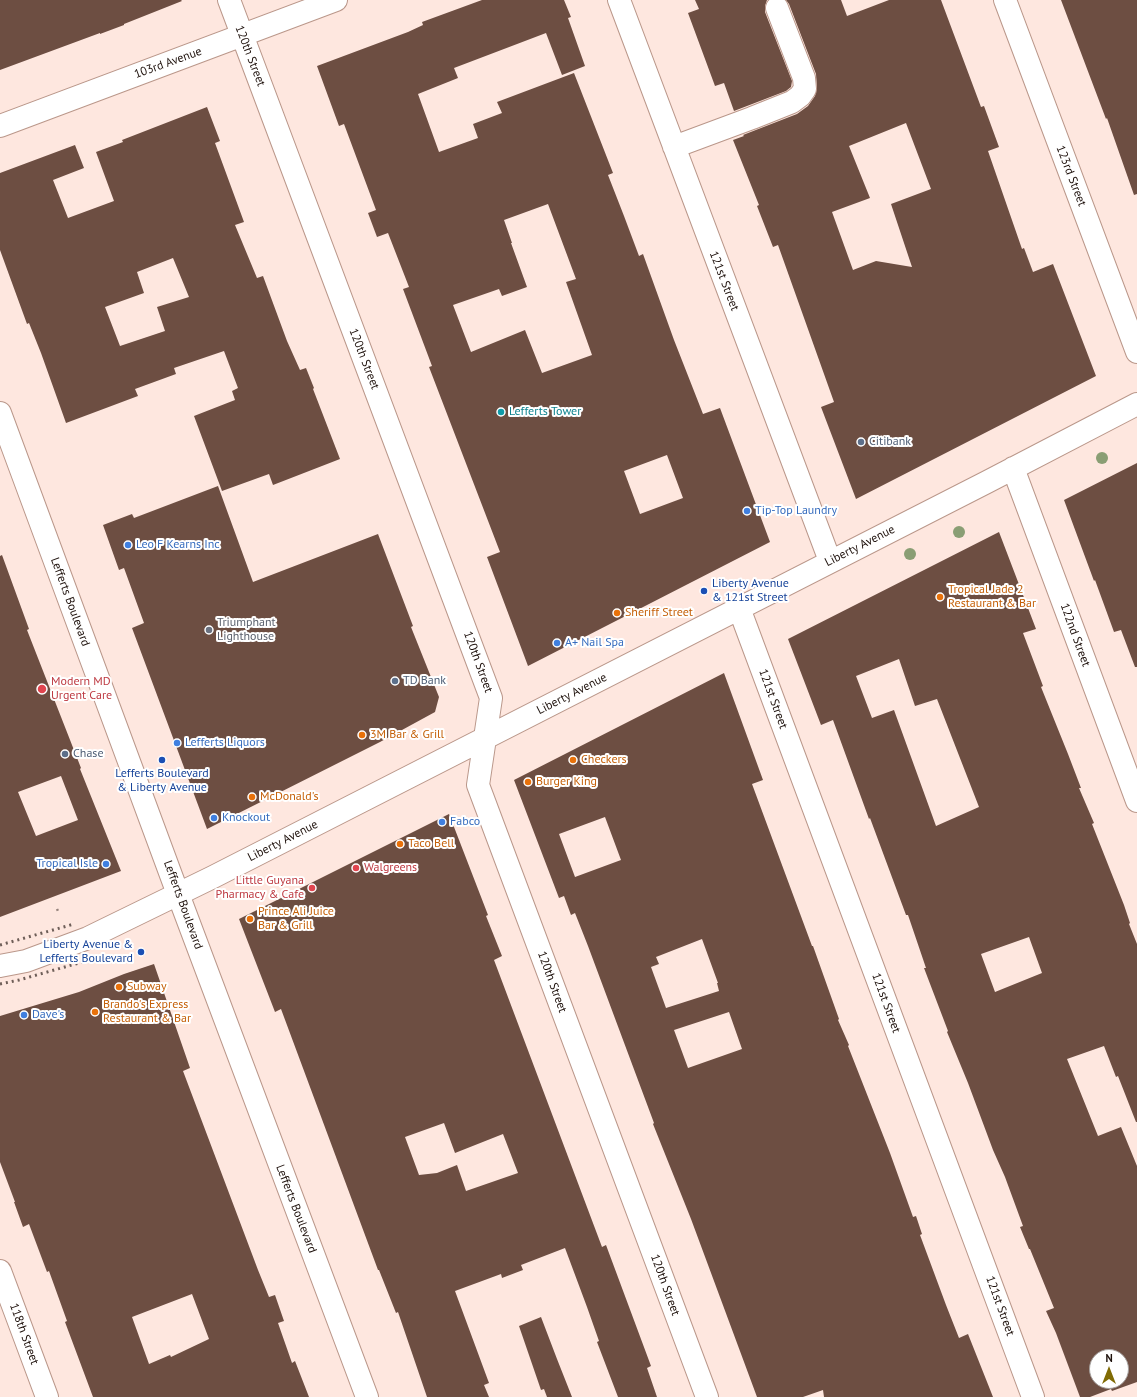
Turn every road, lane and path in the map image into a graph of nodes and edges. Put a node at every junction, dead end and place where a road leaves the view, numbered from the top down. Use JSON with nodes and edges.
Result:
{"nodes":[{"id":1,"x":229,"y":0,"type":"edge"},
{"id":2,"x":336,"y":0,"type":"edge"},
{"id":3,"x":619,"y":0,"type":"edge"},
{"id":4,"x":1005,"y":0,"type":"edge"},
{"id":5,"x":777,"y":8,"type":"dead end"},
{"id":6,"x":242,"y":35,"type":"junction"},
{"id":7,"x":0,"y":126,"type":"edge"},
{"id":8,"x":674,"y":147,"type":"junction"},
{"id":9,"x":1137,"y":352,"type":"edge"},
{"id":10,"x":1137,"y":404,"type":"edge"},
{"id":11,"x":0,"y":413,"type":"edge"},
{"id":12,"x":1013,"y":468,"type":"junction"},
{"id":13,"x":830,"y":561,"type":"junction"},
{"id":14,"x":739,"y":608,"type":"junction"},
{"id":15,"x":485,"y":738,"type":"junction"},
{"id":16,"x":1137,"y":801,"type":"edge"},
{"id":17,"x":178,"y":894,"type":"junction"},
{"id":18,"x":0,"y":966,"type":"edge"},
{"id":19,"x":0,"y":1271,"type":"edge"},
{"id":20,"x":47,"y":1397,"type":"edge"},
{"id":21,"x":367,"y":1397,"type":"edge"},
{"id":22,"x":707,"y":1397,"type":"edge"},
{"id":23,"x":1033,"y":1397,"type":"edge"}],
"edges":[{"from":1,"to":6,"type":"street","name":"120th Street"},
{"from":2,"to":6,"type":"street","name":"103rd Avenue"},
{"from":3,"to":8,"type":"street","name":"121st Street"},
{"from":4,"to":9,"type":"street","name":"123rd Street"},
{"from":5,"to":8,"type":"street"},
{"from":6,"to":7,"type":"street","name":"103rd Avenue"},
{"from":6,"to":15,"type":"street","name":"120th Street"},
{"from":8,"to":13,"type":"street","name":"121st Street"},
{"from":10,"to":12,"type":"street","name":"Liberty Avenue"},
{"from":11,"to":17,"type":"street","name":"Lefferts Boulevard"},
{"from":12,"to":13,"type":"street","name":"Liberty Avenue"},
{"from":12,"to":16,"type":"street","name":"122nd Street"},
{"from":13,"to":14,"type":"street","name":"Liberty Avenue"},
{"from":14,"to":15,"type":"street","name":"Liberty Avenue"},
{"from":14,"to":23,"type":"street","name":"121st Street"},
{"from":15,"to":17,"type":"street","name":"Liberty Avenue"},
{"from":15,"to":22,"type":"street","name":"120th Street"},
{"from":17,"to":18,"type":"street","name":"Liberty Avenue"},
{"from":17,"to":21,"type":"street","name":"Lefferts Boulevard"},
{"from":19,"to":20,"type":"street","name":"118th Street"}]}
